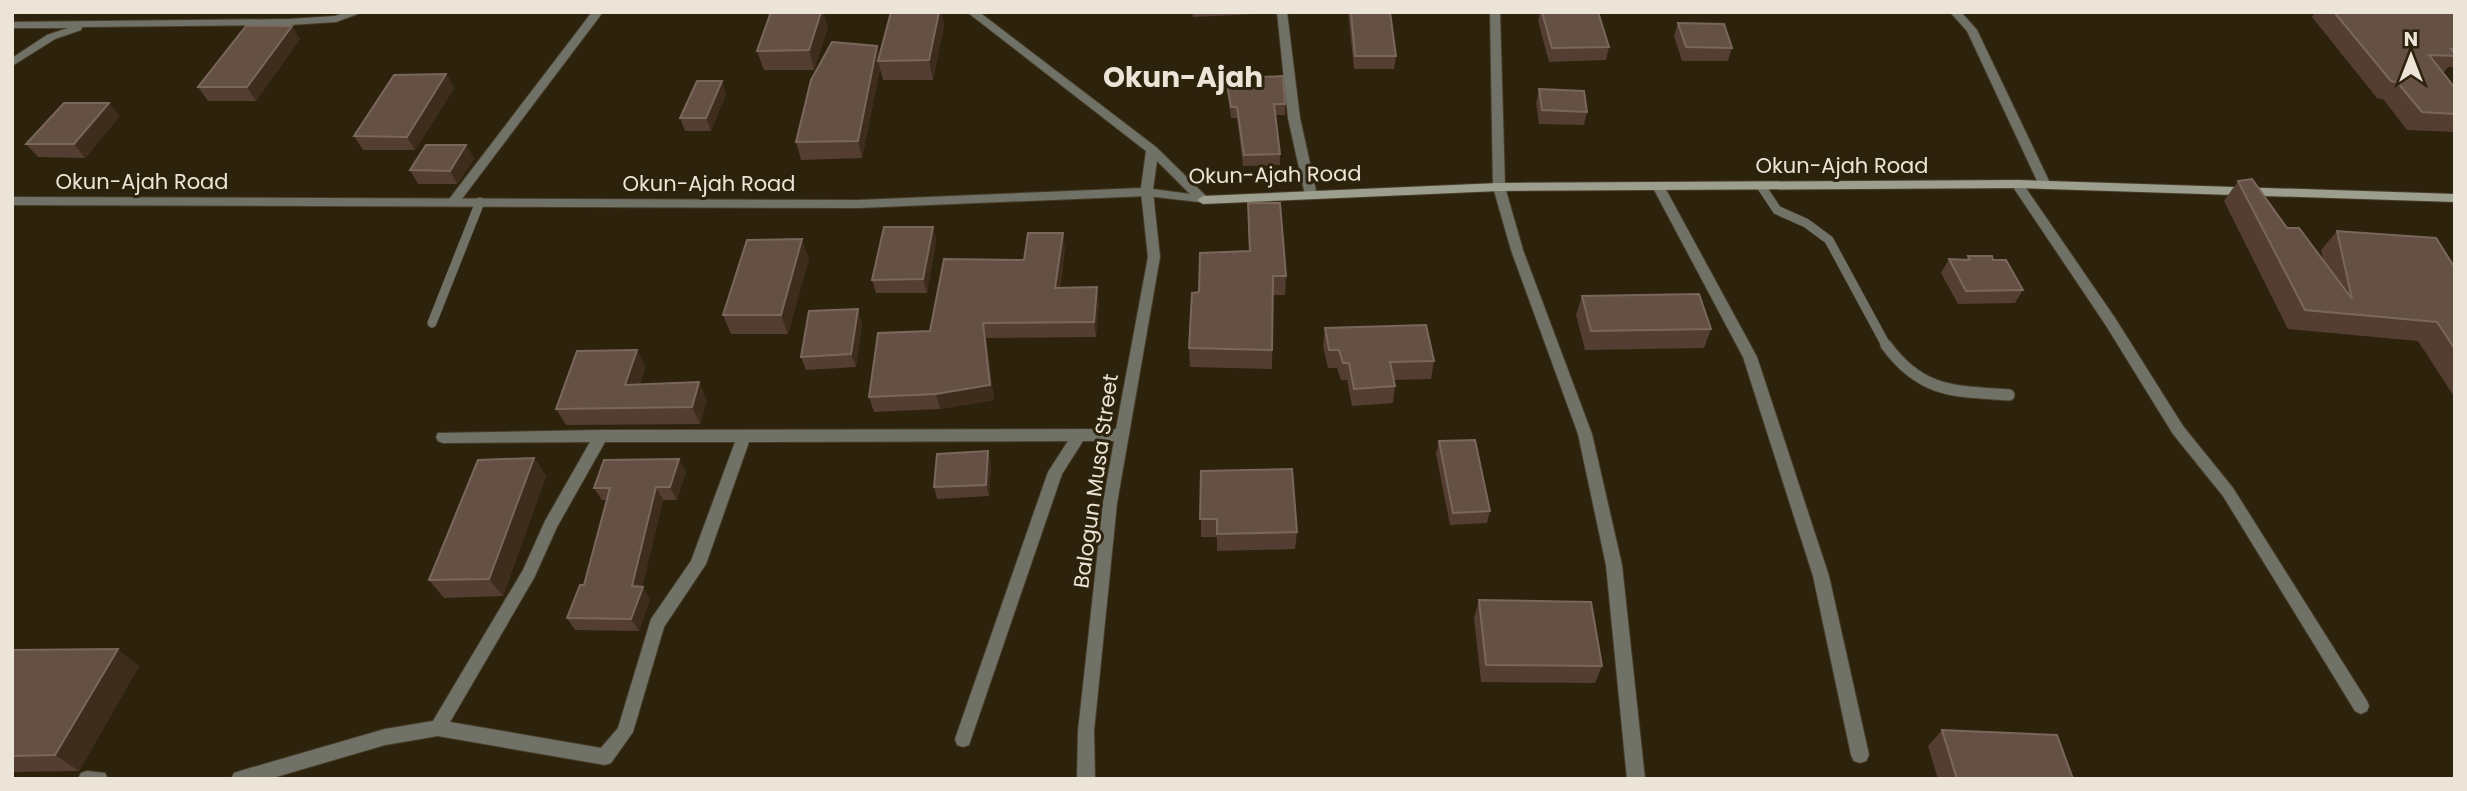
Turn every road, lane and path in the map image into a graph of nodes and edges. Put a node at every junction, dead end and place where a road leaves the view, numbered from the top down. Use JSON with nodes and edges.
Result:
{"nodes":[{"id":1,"x":358,"y":12,"type":"edge"},
{"id":2,"x":598,"y":12,"type":"edge"},
{"id":3,"x":972,"y":12,"type":"edge"},
{"id":4,"x":1282,"y":12,"type":"edge"},
{"id":5,"x":1495,"y":12,"type":"edge"},
{"id":6,"x":1955,"y":12,"type":"edge"},
{"id":7,"x":91,"y":23,"type":"junction"},
{"id":8,"x":18,"y":42,"type":"edge"},
{"id":9,"x":1153,"y":150,"type":"junction"},
{"id":10,"x":2017,"y":184,"type":"junction"},
{"id":11,"x":2046,"y":185,"type":"junction"},
{"id":12,"x":1658,"y":186,"type":"junction"},
{"id":13,"x":1761,"y":186,"type":"junction"},
{"id":14,"x":1499,"y":187,"type":"junction"},
{"id":15,"x":1147,"y":192,"type":"junction"},
{"id":16,"x":1311,"y":195,"type":"junction"},
{"id":17,"x":2455,"y":198,"type":"edge"},
{"id":18,"x":1203,"y":200,"type":"junction"},
{"id":19,"x":12,"y":201,"type":"edge"},
{"id":20,"x":454,"y":201,"type":"junction"},
{"id":21,"x":480,"y":202,"type":"junction"},
{"id":22,"x":432,"y":323,"type":"dead end"},
{"id":23,"x":2009,"y":395,"type":"dead end"},
{"id":24,"x":1079,"y":435,"type":"junction"},
{"id":25,"x":1122,"y":435,"type":"junction"},
{"id":26,"x":601,"y":436,"type":"junction"},
{"id":27,"x":744,"y":436,"type":"junction"},
{"id":28,"x":443,"y":437,"type":"dead end"},
{"id":29,"x":2361,"y":706,"type":"dead end"},
{"id":30,"x":438,"y":729,"type":"junction"},
{"id":31,"x":963,"y":738,"type":"dead end"},
{"id":32,"x":1860,"y":755,"type":"dead end"},
{"id":33,"x":87,"y":779,"type":"edge"},
{"id":34,"x":99,"y":779,"type":"edge"},
{"id":35,"x":240,"y":779,"type":"edge"},
{"id":36,"x":1086,"y":779,"type":"edge"},
{"id":37,"x":1636,"y":779,"type":"edge"}],
"edges":[{"from":1,"to":7,"type":"street"},
{"from":2,"to":20,"type":"street"},
{"from":3,"to":9,"type":"street"},
{"from":4,"to":16,"type":"street"},
{"from":5,"to":14,"type":"street"},
{"from":6,"to":11,"type":"street"},
{"from":7,"to":8,"type":"street"},
{"from":7,"to":8,"type":"street"},
{"from":9,"to":15,"type":"street","name":"Balogun Musa Street"},
{"from":9,"to":18,"type":"street"},
{"from":10,"to":11,"type":"main road","name":"Okun-Ajah Road"},
{"from":10,"to":13,"type":"main road","name":"Okun-Ajah Road"},
{"from":10,"to":29,"type":"street"},
{"from":11,"to":17,"type":"main road","name":"Okun-Ajah Road"},
{"from":12,"to":13,"type":"main road","name":"Okun-Ajah Road"},
{"from":12,"to":14,"type":"main road","name":"Okun-Ajah Road"},
{"from":12,"to":32,"type":"street"},
{"from":13,"to":23,"type":"lane"},
{"from":14,"to":16,"type":"main road","name":"Okun-Ajah Road"},
{"from":14,"to":37,"type":"street"},
{"from":15,"to":18,"type":"street","name":"Okun-Ajah Road"},
{"from":15,"to":21,"type":"street","name":"Okun-Ajah Road"},
{"from":15,"to":25,"type":"street","name":"Balogun Musa Street"},
{"from":16,"to":18,"type":"main road","name":"Okun-Ajah Road"},
{"from":19,"to":20,"type":"street","name":"Okun-Ajah Road"},
{"from":20,"to":21,"type":"street","name":"Okun-Ajah Road"},
{"from":21,"to":22,"type":"lane"},
{"from":24,"to":25,"type":"street"},
{"from":24,"to":27,"type":"street"},
{"from":24,"to":31,"type":"street"},
{"from":25,"to":36,"type":"street","name":"Balogun Musa Street"},
{"from":26,"to":27,"type":"street"},
{"from":26,"to":28,"type":"street"},
{"from":26,"to":30,"type":"street"},
{"from":27,"to":30,"type":"street"},
{"from":30,"to":35,"type":"street"},
{"from":33,"to":34,"type":"street"}]}
